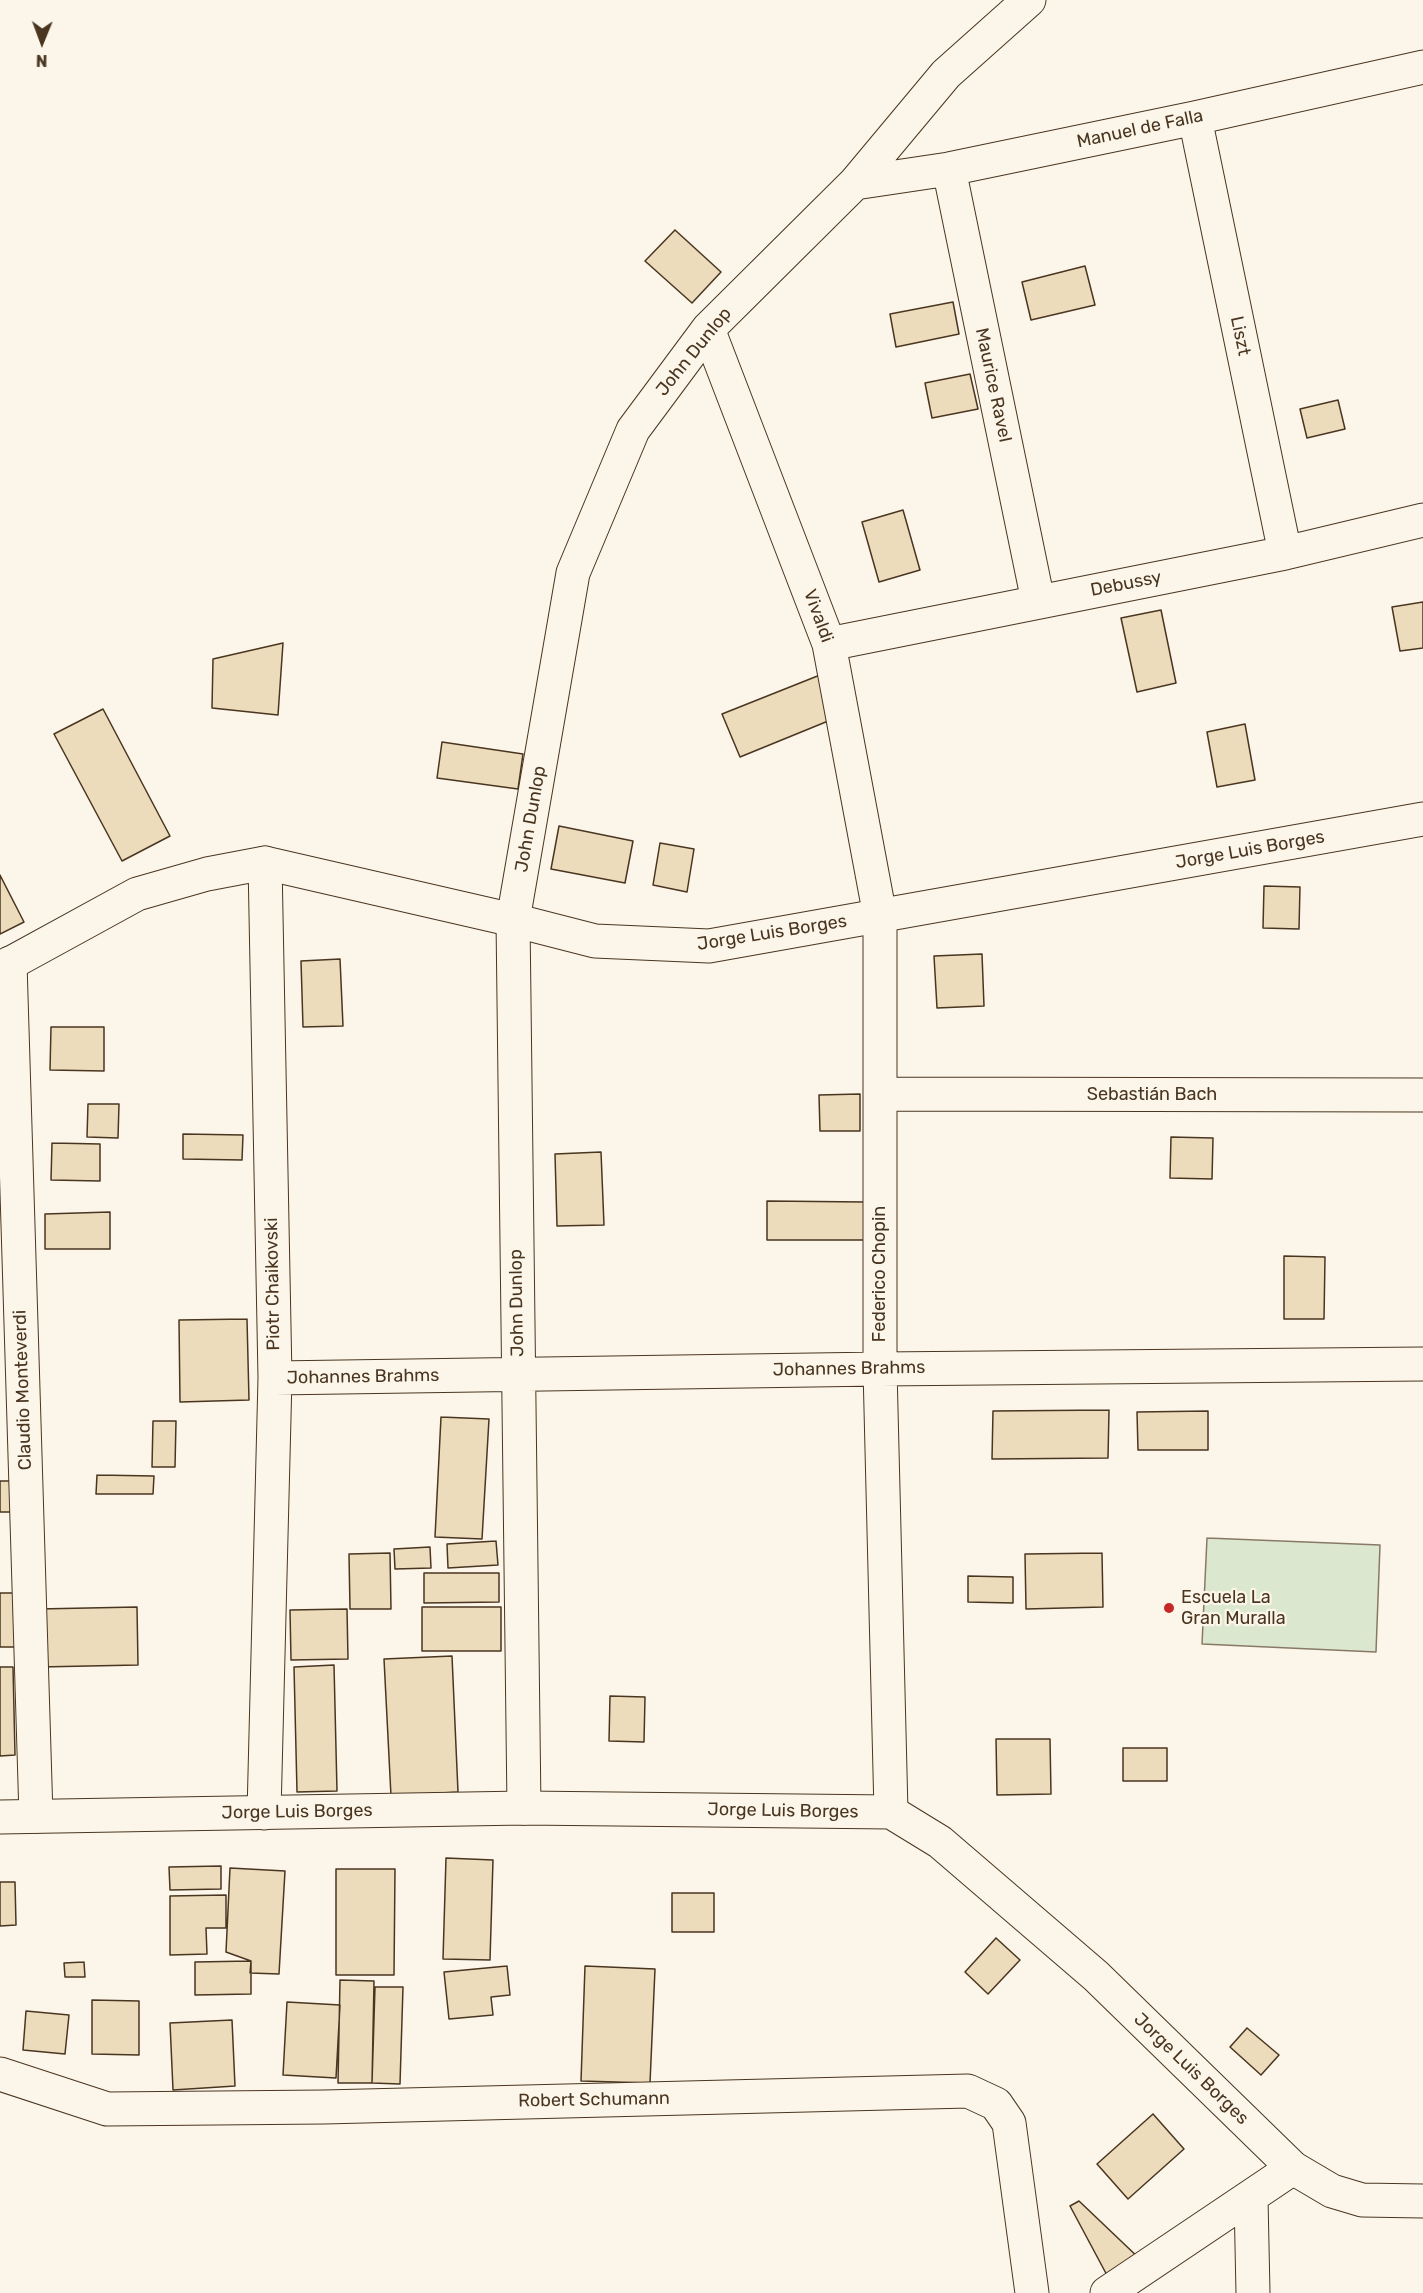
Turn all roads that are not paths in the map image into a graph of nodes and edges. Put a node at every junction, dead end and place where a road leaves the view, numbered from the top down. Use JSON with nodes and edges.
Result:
{"nodes":[{"id":1,"x":1029,"y":0,"type":"edge"},
{"id":2,"x":1423,"y":67,"type":"edge"},
{"id":3,"x":1195,"y":118,"type":"junction"},
{"id":4,"x":948,"y":169,"type":"junction"},
{"id":5,"x":855,"y":183,"type":"junction"},
{"id":6,"x":708,"y":329,"type":"junction"},
{"id":7,"x":1423,"y":520,"type":"edge"},
{"id":8,"x":1285,"y":553,"type":"junction"},
{"id":9,"x":1038,"y":601,"type":"junction"},
{"id":10,"x":829,"y":644,"type":"junction"},
{"id":11,"x":1423,"y":819,"type":"edge"},
{"id":12,"x":265,"y":863,"type":"junction"},
{"id":13,"x":880,"y":916,"type":"junction"},
{"id":14,"x":513,"y":920,"type":"junction"},
{"id":15,"x":5,"y":966,"type":"edge"},
{"id":16,"x":881,"y":1094,"type":"junction"},
{"id":17,"x":1423,"y":1095,"type":"edge"},
{"id":18,"x":1423,"y":1364,"type":"edge"},
{"id":19,"x":880,"y":1369,"type":"junction"},
{"id":20,"x":518,"y":1374,"type":"junction"},
{"id":21,"x":275,"y":1378,"type":"junction"},
{"id":22,"x":524,"y":1808,"type":"junction"},
{"id":23,"x":891,"y":1812,"type":"junction"},
{"id":24,"x":264,"y":1813,"type":"junction"},
{"id":25,"x":36,"y":1816,"type":"junction"},
{"id":26,"x":0,"y":1817,"type":"edge"},
{"id":27,"x":0,"y":2074,"type":"edge"},
{"id":28,"x":1293,"y":2168,"type":"junction"},
{"id":29,"x":1251,"y":2198,"type":"junction"},
{"id":30,"x":1423,"y":2201,"type":"edge"},
{"id":31,"x":1032,"y":2293,"type":"edge"},
{"id":32,"x":1107,"y":2293,"type":"edge"},
{"id":33,"x":1253,"y":2293,"type":"edge"}],
"edges":[{"from":1,"to":5,"type":"street","name":"John Dunlop"},
{"from":2,"to":3,"type":"street","name":"Manuel de Falla"},
{"from":3,"to":4,"type":"street","name":"Manuel de Falla"},
{"from":3,"to":8,"type":"street","name":"Liszt"},
{"from":4,"to":5,"type":"street","name":"Manuel de Falla"},
{"from":4,"to":9,"type":"street","name":"Maurice Ravel"},
{"from":5,"to":6,"type":"street","name":"John Dunlop"},
{"from":6,"to":10,"type":"street","name":"Vivaldi"},
{"from":6,"to":14,"type":"street","name":"John Dunlop"},
{"from":7,"to":8,"type":"street","name":"Debussy"},
{"from":8,"to":9,"type":"street","name":"Debussy"},
{"from":9,"to":10,"type":"street","name":"Debussy"},
{"from":10,"to":13,"type":"street","name":"Vivaldi"},
{"from":11,"to":13,"type":"street","name":"Jorge Luis Borges"},
{"from":12,"to":14,"type":"street","name":"Jorge Luis Borges"},
{"from":12,"to":15,"type":"street","name":"Jorge Luis Borges"},
{"from":12,"to":21,"type":"street","name":"Piotr Chaikovski"},
{"from":13,"to":14,"type":"street","name":"Jorge Luis Borges"},
{"from":13,"to":16,"type":"street","name":"Federico Chopin"},
{"from":14,"to":20,"type":"street","name":"John Dunlop"},
{"from":15,"to":25,"type":"street","name":"Claudio Monteverdi"},
{"from":16,"to":17,"type":"street","name":"Sebastián Bach"},
{"from":16,"to":19,"type":"street","name":"Federico Chopin"},
{"from":18,"to":19,"type":"street","name":"Johannes Brahms"},
{"from":19,"to":20,"type":"street","name":"Johannes Brahms"},
{"from":19,"to":23,"type":"street","name":"Federico Chopin"},
{"from":20,"to":21,"type":"street","name":"Johannes Brahms"},
{"from":20,"to":22,"type":"street","name":"John Dunlop"},
{"from":21,"to":24,"type":"street","name":"Piotr Chaikovski"},
{"from":22,"to":23,"type":"street","name":"Jorge Luis Borges"},
{"from":22,"to":24,"type":"street","name":"Jorge Luis Borges"},
{"from":23,"to":28,"type":"street","name":"Jorge Luis Borges"},
{"from":24,"to":25,"type":"street","name":"Jorge Luis Borges"},
{"from":25,"to":26,"type":"street","name":"Jorge Luis Borges"},
{"from":27,"to":31,"type":"street","name":"Robert Schumann"},
{"from":28,"to":29,"type":"street"},
{"from":28,"to":30,"type":"street","name":"Jorge Luis Borges"},
{"from":29,"to":32,"type":"street"},
{"from":29,"to":33,"type":"street"}]}
